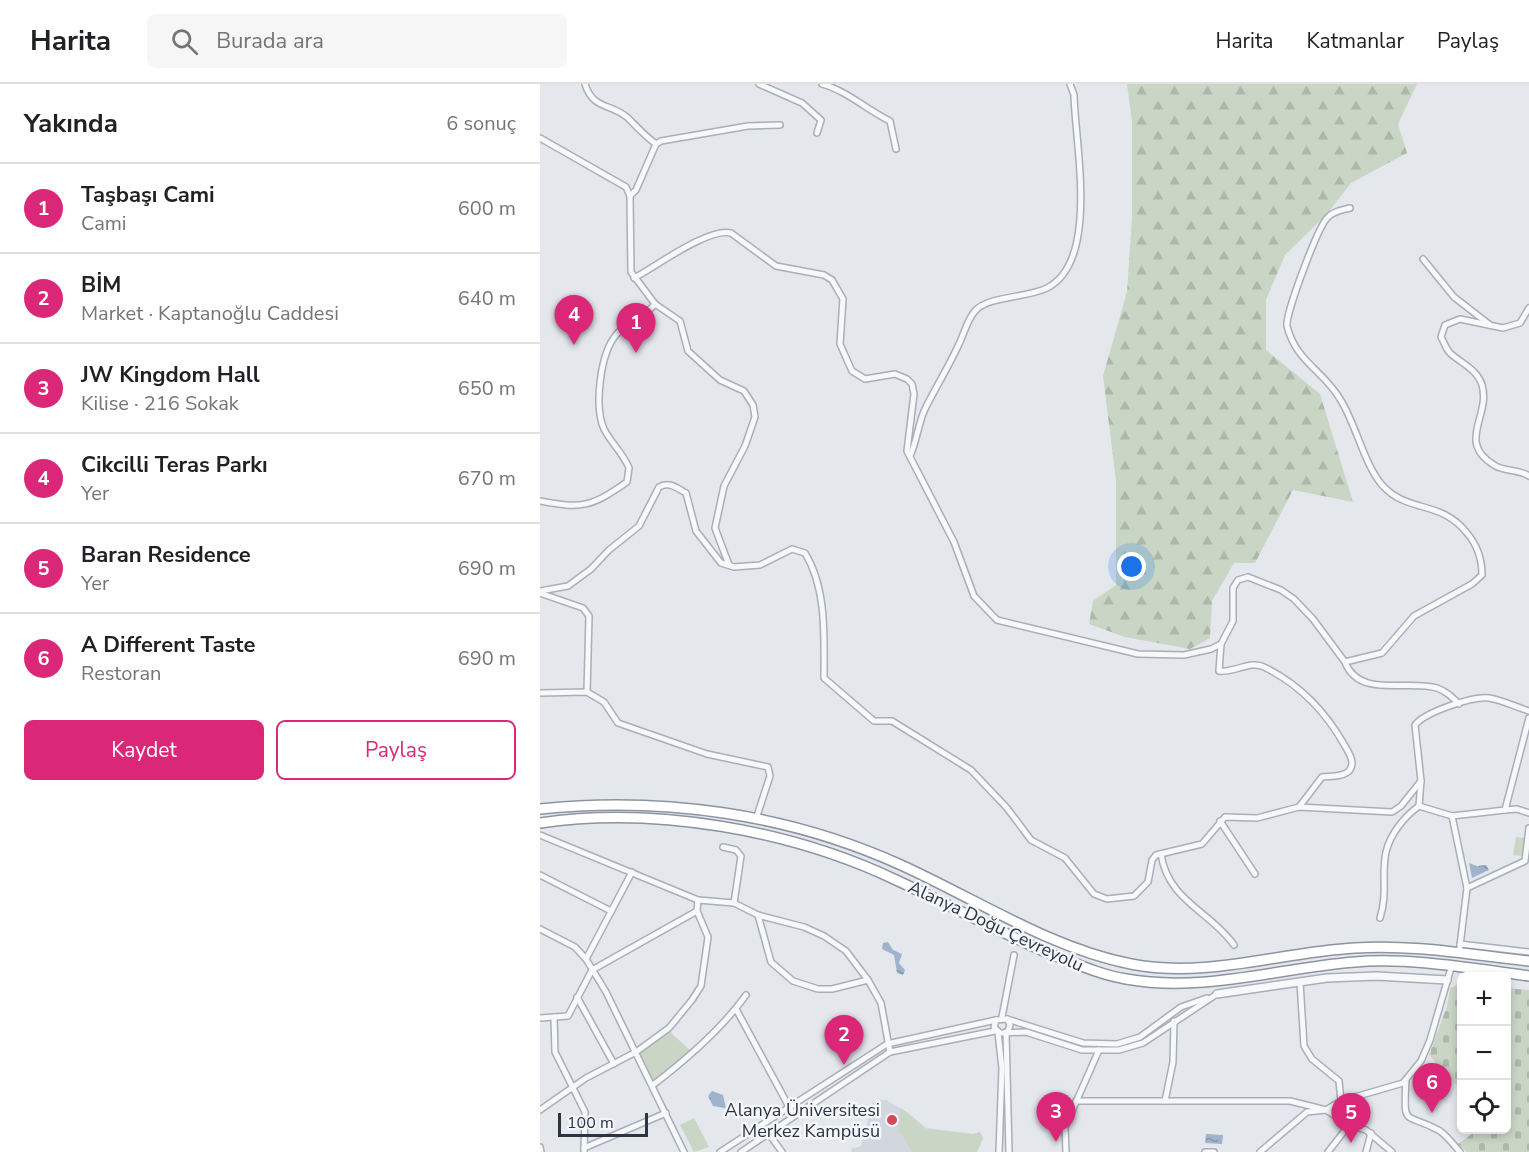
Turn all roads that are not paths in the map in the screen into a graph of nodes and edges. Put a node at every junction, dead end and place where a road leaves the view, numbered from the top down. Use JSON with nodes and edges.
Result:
{"nodes":[{"id":1,"x":585,"y":84,"type":"edge"},
{"id":2,"x":759,"y":84,"type":"edge"},
{"id":3,"x":822,"y":84,"type":"edge"},
{"id":4,"x":1070,"y":84,"type":"edge"},
{"id":5,"x":780,"y":125,"type":"dead end"},
{"id":6,"x":817,"y":133,"type":"dead end"},
{"id":7,"x":540,"y":139,"type":"edge"},
{"id":8,"x":656,"y":144,"type":"junction"},
{"id":9,"x":896,"y":149,"type":"dead end"},
{"id":10,"x":630,"y":196,"type":"junction"},
{"id":11,"x":1350,"y":208,"type":"dead end"},
{"id":12,"x":1423,"y":260,"type":"dead end"},
{"id":13,"x":634,"y":278,"type":"junction"},
{"id":14,"x":655,"y":304,"type":"junction"},
{"id":15,"x":1529,"y":308,"type":"edge"},
{"id":16,"x":1491,"y":325,"type":"junction"},
{"id":17,"x":909,"y":456,"type":"junction"},
{"id":18,"x":1529,"y":476,"type":"edge"},
{"id":19,"x":540,"y":501,"type":"edge"},
{"id":20,"x":729,"y":566,"type":"junction"},
{"id":21,"x":540,"y":592,"type":"edge"},
{"id":22,"x":1221,"y":644,"type":"junction"},
{"id":23,"x":1345,"y":662,"type":"junction"},
{"id":24,"x":587,"y":692,"type":"junction"},
{"id":25,"x":540,"y":693,"type":"edge"},
{"id":26,"x":1459,"y":704,"type":"junction"},
{"id":27,"x":1529,"y":711,"type":"edge"},
{"id":28,"x":1529,"y":718,"type":"edge"},
{"id":29,"x":1421,"y":781,"type":"junction"},
{"id":30,"x":1419,"y":806,"type":"junction"},
{"id":31,"x":1299,"y":807,"type":"junction"},
{"id":32,"x":540,"y":809,"type":"edge"},
{"id":33,"x":1505,"y":810,"type":"junction"},
{"id":34,"x":1529,"y":813,"type":"edge"},
{"id":35,"x":1452,"y":816,"type":"junction"},
{"id":36,"x":756,"y":819,"type":"junction"},
{"id":37,"x":1220,"y":821,"type":"junction"},
{"id":38,"x":540,"y":823,"type":"edge"},
{"id":39,"x":1529,"y":828,"type":"edge"},
{"id":40,"x":540,"y":835,"type":"edge"},
{"id":41,"x":723,"y":847,"type":"dead end"},
{"id":42,"x":1161,"y":854,"type":"junction"},
{"id":43,"x":1527,"y":862,"type":"edge"},
{"id":44,"x":632,"y":872,"type":"junction"},
{"id":45,"x":1255,"y":874,"type":"dead end"},
{"id":46,"x":540,"y":875,"type":"edge"},
{"id":47,"x":1467,"y":888,"type":"junction"},
{"id":48,"x":698,"y":900,"type":"junction"},
{"id":49,"x":734,"y":903,"type":"junction"},
{"id":50,"x":611,"y":911,"type":"junction"},
{"id":51,"x":697,"y":911,"type":"junction"},
{"id":52,"x":758,"y":915,"type":"junction"},
{"id":53,"x":1380,"y":918,"type":"dead end"},
{"id":54,"x":540,"y":929,"type":"edge"},
{"id":55,"x":1234,"y":945,"type":"dead end"},
{"id":56,"x":1460,"y":949,"type":"junction"},
{"id":57,"x":1529,"y":952,"type":"edge"},
{"id":58,"x":1014,"y":955,"type":"dead end"},
{"id":59,"x":586,"y":959,"type":"junction"},
{"id":60,"x":1529,"y":961,"type":"edge"},
{"id":61,"x":1451,"y":968,"type":"junction"},
{"id":62,"x":592,"y":970,"type":"junction"},
{"id":63,"x":1529,"y":976,"type":"edge"},
{"id":64,"x":868,"y":980,"type":"junction"},
{"id":65,"x":1448,"y":980,"type":"junction"},
{"id":66,"x":1300,"y":982,"type":"junction"},
{"id":67,"x":1217,"y":994,"type":"junction"},
{"id":68,"x":746,"y":995,"type":"dead end"},
{"id":69,"x":577,"y":997,"type":"junction"},
{"id":70,"x":736,"y":1009,"type":"junction"},
{"id":71,"x":554,"y":1017,"type":"junction"},
{"id":72,"x":540,"y":1018,"type":"edge"},
{"id":73,"x":1005,"y":1018,"type":"junction"},
{"id":74,"x":996,"y":1020,"type":"junction"},
{"id":75,"x":1174,"y":1021,"type":"junction"},
{"id":76,"x":997,"y":1031,"type":"junction"},
{"id":77,"x":1007,"y":1032,"type":"junction"},
{"id":78,"x":887,"y":1044,"type":"junction"},
{"id":79,"x":1100,"y":1050,"type":"junction"},
{"id":80,"x":636,"y":1052,"type":"junction"},
{"id":81,"x":890,"y":1052,"type":"junction"},
{"id":82,"x":614,"y":1064,"type":"junction"},
{"id":83,"x":1406,"y":1080,"type":"junction"},
{"id":84,"x":653,"y":1085,"type":"junction"},
{"id":85,"x":574,"y":1086,"type":"junction"},
{"id":86,"x":1076,"y":1101,"type":"junction"},
{"id":87,"x":1166,"y":1101,"type":"junction"},
{"id":88,"x":1341,"y":1101,"type":"junction"},
{"id":89,"x":788,"y":1107,"type":"junction"},
{"id":90,"x":540,"y":1110,"type":"edge"},
{"id":91,"x":1326,"y":1110,"type":"junction"},
{"id":92,"x":666,"y":1113,"type":"junction"},
{"id":93,"x":794,"y":1116,"type":"junction"},
{"id":94,"x":1349,"y":1125,"type":"junction"},
{"id":95,"x":1371,"y":1133,"type":"junction"},
{"id":96,"x":769,"y":1134,"type":"junction"},
{"id":97,"x":540,"y":1147,"type":"edge"},
{"id":98,"x":584,"y":1150,"type":"edge"},
{"id":99,"x":541,"y":1152,"type":"edge"},
{"id":100,"x":684,"y":1152,"type":"edge"},
{"id":101,"x":720,"y":1152,"type":"edge"},
{"id":102,"x":741,"y":1152,"type":"edge"},
{"id":103,"x":782,"y":1152,"type":"edge"},
{"id":104,"x":999,"y":1152,"type":"edge"},
{"id":105,"x":1009,"y":1152,"type":"edge"},
{"id":106,"x":1066,"y":1152,"type":"edge"},
{"id":107,"x":1205,"y":1152,"type":"edge"},
{"id":108,"x":1214,"y":1152,"type":"edge"},
{"id":109,"x":1260,"y":1152,"type":"edge"},
{"id":110,"x":1328,"y":1152,"type":"edge"},
{"id":111,"x":1366,"y":1152,"type":"edge"},
{"id":112,"x":1392,"y":1152,"type":"edge"},
{"id":113,"x":1460,"y":1152,"type":"edge"}],
"edges":[{"from":1,"to":8,"type":"street"},
{"from":2,"to":6,"type":"street"},
{"from":3,"to":9,"type":"street"},
{"from":4,"to":17,"type":"street"},
{"from":5,"to":8,"type":"street"},
{"from":7,"to":10,"type":"street"},
{"from":8,"to":10,"type":"street"},
{"from":10,"to":13,"type":"street"},
{"from":11,"to":23,"type":"street"},
{"from":12,"to":16,"type":"street"},
{"from":13,"to":14,"type":"street"},
{"from":13,"to":17,"type":"street"},
{"from":14,"to":19,"type":"street"},
{"from":14,"to":20,"type":"street"},
{"from":15,"to":16,"type":"street"},
{"from":16,"to":18,"type":"street"},
{"from":17,"to":22,"type":"street"},
{"from":20,"to":21,"type":"street"},
{"from":20,"to":42,"type":"street"},
{"from":21,"to":24,"type":"street"},
{"from":22,"to":23,"type":"street"},
{"from":22,"to":31,"type":"street"},
{"from":23,"to":26,"type":"street"},
{"from":24,"to":25,"type":"street"},
{"from":24,"to":36,"type":"street"},
{"from":26,"to":27,"type":"street"},
{"from":26,"to":29,"type":"street"},
{"from":28,"to":33,"type":"street"},
{"from":29,"to":30,"type":"street"},
{"from":29,"to":31,"type":"street"},
{"from":30,"to":35,"type":"street"},
{"from":30,"to":53,"type":"street"},
{"from":31,"to":37,"type":"street"},
{"from":32,"to":36,"type":"highway","name":"Alanya Doğu Çevreyolu"},
{"from":33,"to":34,"type":"street"},
{"from":33,"to":35,"type":"street"},
{"from":35,"to":47,"type":"street"},
{"from":36,"to":56,"type":"highway","name":"Alanya Doğu Çevreyolu"},
{"from":37,"to":42,"type":"street"},
{"from":37,"to":45,"type":"street"},
{"from":38,"to":61,"type":"highway","name":"Alanya Doğu Çevreyolu"},
{"from":39,"to":43,"type":"street"},
{"from":40,"to":44,"type":"street"},
{"from":41,"to":49,"type":"street"},
{"from":42,"to":55,"type":"street"},
{"from":43,"to":47,"type":"street"},
{"from":44,"to":48,"type":"street"},
{"from":44,"to":50,"type":"street"},
{"from":46,"to":50,"type":"street"},
{"from":47,"to":56,"type":"street"},
{"from":48,"to":49,"type":"street"},
{"from":48,"to":51,"type":"street"},
{"from":49,"to":52,"type":"street"},
{"from":50,"to":59,"type":"street"},
{"from":51,"to":62,"type":"street"},
{"from":51,"to":80,"type":"street"},
{"from":52,"to":64,"type":"street"},
{"from":52,"to":64,"type":"street"},
{"from":54,"to":59,"type":"street"},
{"from":56,"to":57,"type":"street"},
{"from":56,"to":60,"type":"highway","name":"Alanya Doğu Çevreyolu"},
{"from":58,"to":73,"type":"street"},
{"from":59,"to":62,"type":"street"},
{"from":61,"to":63,"type":"highway","name":"Alanya Doğu Çevreyolu"},
{"from":61,"to":65,"type":"street"},
{"from":62,"to":69,"type":"street"},
{"from":62,"to":80,"type":"street"},
{"from":64,"to":78,"type":"street"},
{"from":65,"to":66,"type":"street"},
{"from":65,"to":83,"type":"street"},
{"from":66,"to":67,"type":"street"},
{"from":66,"to":88,"type":"street"},
{"from":67,"to":73,"type":"street"},
{"from":67,"to":75,"type":"street"},
{"from":68,"to":70,"type":"street"},
{"from":69,"to":71,"type":"street"},
{"from":69,"to":82,"type":"street"},
{"from":70,"to":84,"type":"street"},
{"from":70,"to":89,"type":"street"},
{"from":71,"to":72,"type":"street"},
{"from":71,"to":85,"type":"street"},
{"from":73,"to":74,"type":"street"},
{"from":73,"to":77,"type":"street"},
{"from":74,"to":76,"type":"street"},
{"from":74,"to":78,"type":"street"},
{"from":75,"to":79,"type":"street"},
{"from":75,"to":87,"type":"street"},
{"from":76,"to":77,"type":"street"},
{"from":76,"to":81,"type":"street"},
{"from":76,"to":104,"type":"street"},
{"from":77,"to":79,"type":"street"},
{"from":77,"to":105,"type":"street"},
{"from":78,"to":81,"type":"street"},
{"from":78,"to":89,"type":"street"},
{"from":79,"to":86,"type":"street"},
{"from":80,"to":82,"type":"street"},
{"from":80,"to":84,"type":"street"},
{"from":81,"to":93,"type":"street"},
{"from":82,"to":85,"type":"street"},
{"from":83,"to":88,"type":"street"},
{"from":83,"to":113,"type":"street"},
{"from":84,"to":92,"type":"street"},
{"from":85,"to":90,"type":"street"},
{"from":85,"to":98,"type":"street"},
{"from":86,"to":87,"type":"street"},
{"from":86,"to":106,"type":"street"},
{"from":87,"to":91,"type":"street"},
{"from":88,"to":91,"type":"street"},
{"from":89,"to":93,"type":"street"},
{"from":89,"to":101,"type":"street"},
{"from":91,"to":94,"type":"street"},
{"from":91,"to":109,"type":"street"},
{"from":92,"to":98,"type":"street"},
{"from":92,"to":100,"type":"street"},
{"from":93,"to":96,"type":"street"},
{"from":94,"to":95,"type":"street"},
{"from":94,"to":110,"type":"street"},
{"from":95,"to":111,"type":"street"},
{"from":95,"to":112,"type":"street"},
{"from":96,"to":102,"type":"street"},
{"from":96,"to":103,"type":"street"},
{"from":97,"to":99,"type":"street"},
{"from":107,"to":108,"type":"street"}]}
